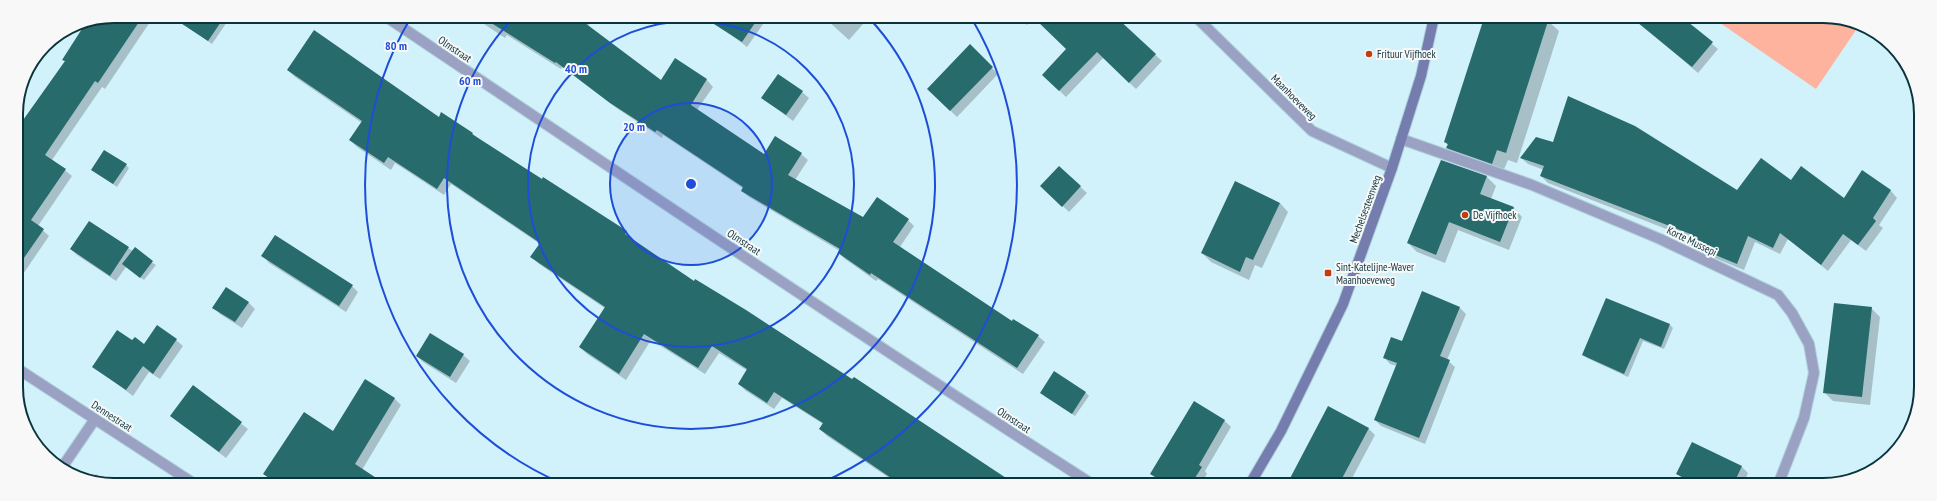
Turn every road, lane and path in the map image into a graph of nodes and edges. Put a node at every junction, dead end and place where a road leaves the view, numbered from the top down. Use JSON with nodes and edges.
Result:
{"nodes":[{"id":1,"x":395,"y":23,"type":"edge"},
{"id":2,"x":1202,"y":23,"type":"edge"},
{"id":3,"x":1433,"y":23,"type":"edge"},
{"id":4,"x":1401,"y":138,"type":"junction"},
{"id":5,"x":1392,"y":168,"type":"junction"},
{"id":6,"x":23,"y":372,"type":"edge"},
{"id":7,"x":95,"y":419,"type":"junction"},
{"id":8,"x":65,"y":463,"type":"edge"},
{"id":9,"x":185,"y":478,"type":"edge"},
{"id":10,"x":1083,"y":478,"type":"edge"},
{"id":11,"x":1254,"y":478,"type":"edge"},
{"id":12,"x":1781,"y":478,"type":"edge"}],
"edges":[{"from":1,"to":10,"type":"street","name":"Olmstraat"},
{"from":2,"to":5,"type":"street","name":"Maanhoeveweg"},
{"from":3,"to":4,"type":"main road","name":"Mechelsesteenweg"},
{"from":4,"to":5,"type":"main road","name":"Mechelsesteenweg"},
{"from":4,"to":12,"type":"street","name":"Korte Mussepi"},
{"from":5,"to":11,"type":"main road","name":"Mechelsesteenweg"},
{"from":6,"to":7,"type":"street","name":"Dennestraat"},
{"from":7,"to":8,"type":"street"},
{"from":7,"to":9,"type":"street","name":"Dennestraat"}]}
